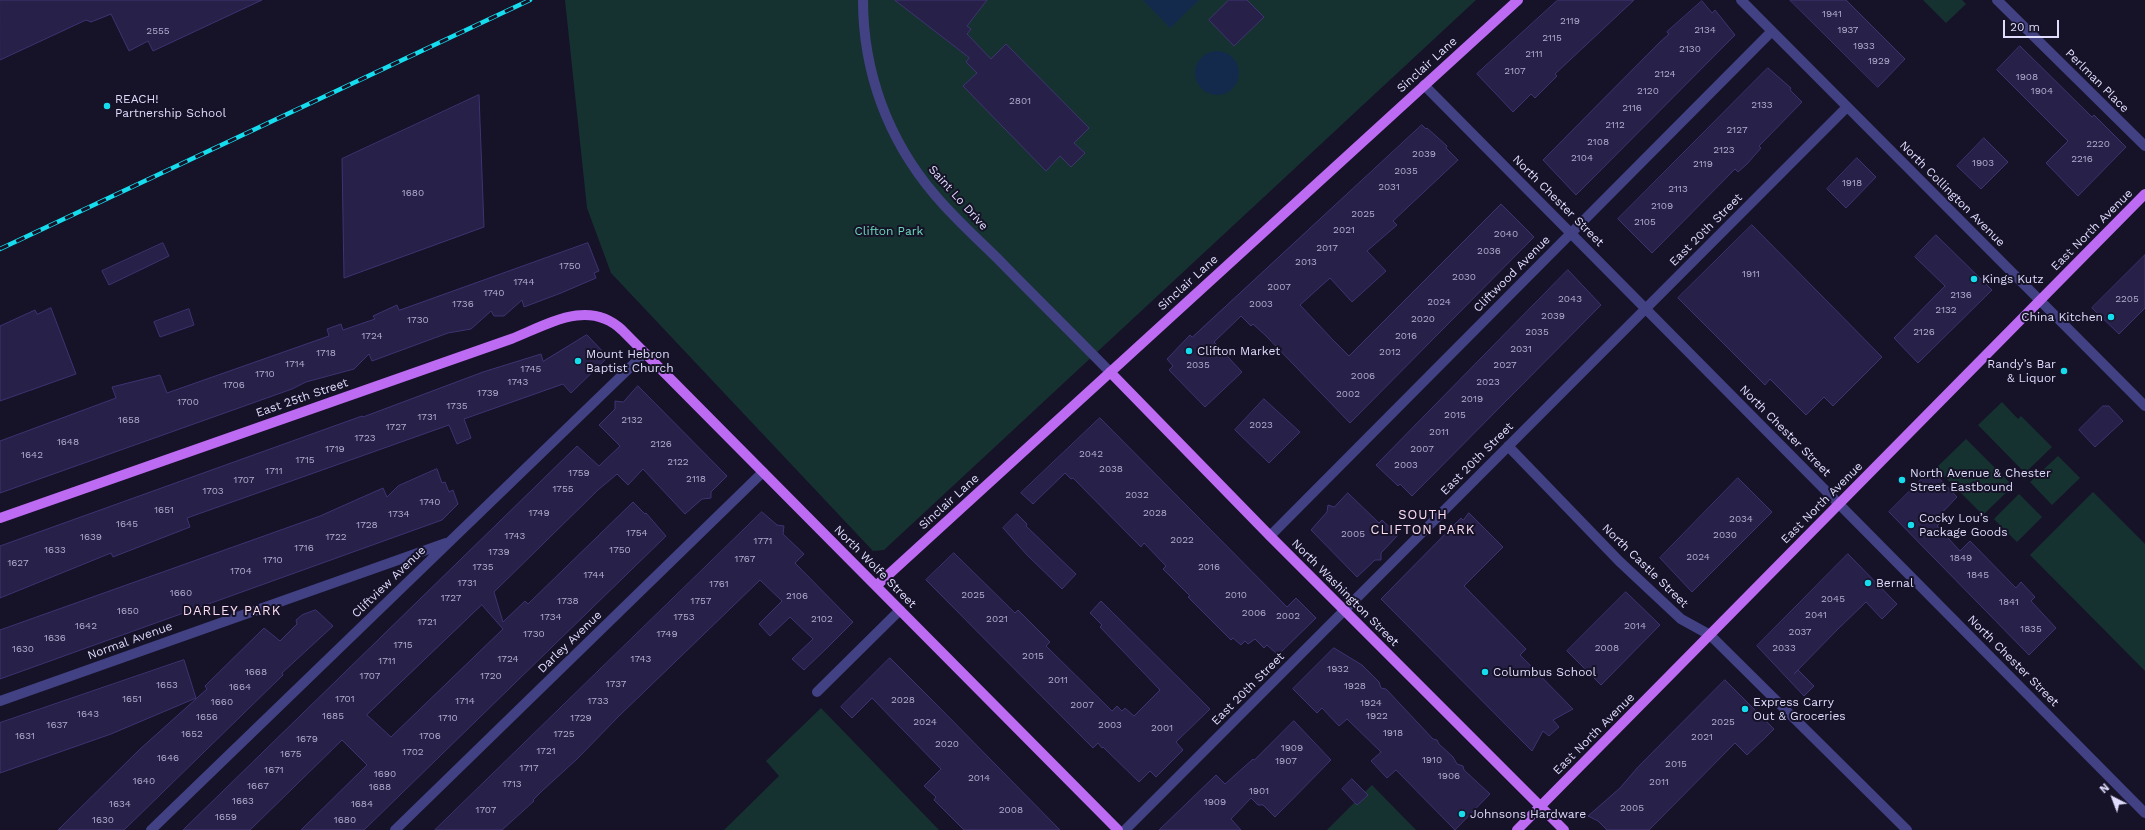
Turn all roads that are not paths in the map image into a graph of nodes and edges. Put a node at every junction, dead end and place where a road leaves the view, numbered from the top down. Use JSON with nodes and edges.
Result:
{"nodes":[{"id":1,"x":863,"y":0,"type":"edge"},
{"id":2,"x":1518,"y":0,"type":"edge"},
{"id":3,"x":1741,"y":0,"type":"edge"},
{"id":4,"x":1997,"y":0,"type":"edge"},
{"id":5,"x":1772,"y":31,"type":"junction"},
{"id":6,"x":1424,"y":85,"type":"junction"},
{"id":7,"x":1847,"y":107,"type":"junction"},
{"id":8,"x":2145,"y":146,"type":"edge"},
{"id":9,"x":2145,"y":194,"type":"edge"},
{"id":10,"x":1571,"y":233,"type":"junction"},
{"id":11,"x":2040,"y":301,"type":"junction"},
{"id":12,"x":1646,"y":308,"type":"junction"},
{"id":13,"x":614,"y":322,"type":"joint"},
{"id":14,"x":645,"y":353,"type":"junction"},
{"id":15,"x":1110,"y":372,"type":"junction"},
{"id":16,"x":2145,"y":406,"type":"edge"},
{"id":17,"x":1508,"y":446,"type":"junction"},
{"id":18,"x":763,"y":472,"type":"junction"},
{"id":19,"x":1839,"y":504,"type":"junction"},
{"id":20,"x":0,"y":518,"type":"edge"},
{"id":21,"x":1270,"y":536,"type":"junction"},
{"id":22,"x":450,"y":541,"type":"junction"},
{"id":23,"x":876,"y":586,"type":"junction"},
{"id":24,"x":900,"y":610,"type":"junction"},
{"id":25,"x":1344,"y":610,"type":"junction"},
{"id":26,"x":1710,"y":635,"type":"junction"},
{"id":27,"x":817,"y":692,"type":"dead end"},
{"id":28,"x":0,"y":701,"type":"edge"},
{"id":29,"x":1541,"y":806,"type":"junction"},
{"id":30,"x":2145,"y":813,"type":"edge"},
{"id":31,"x":151,"y":830,"type":"edge"},
{"id":32,"x":395,"y":830,"type":"edge"},
{"id":33,"x":1118,"y":830,"type":"edge"},
{"id":34,"x":1125,"y":830,"type":"edge"},
{"id":35,"x":1518,"y":830,"type":"edge"},
{"id":36,"x":1564,"y":830,"type":"edge"},
{"id":37,"x":1907,"y":830,"type":"edge"}],
"edges":[{"from":1,"to":15,"type":"street","name":"Saint Lo Drive"},
{"from":2,"to":6,"type":"main road","name":"Sinclair Lane"},
{"from":3,"to":5,"type":"street","name":"North Collington Avenue"},
{"from":4,"to":8,"type":"street","name":"Perlman Place"},
{"from":5,"to":7,"type":"street","name":"North Collington Avenue"},
{"from":5,"to":10,"type":"street","name":"Cliftwood Avenue"},
{"from":6,"to":10,"type":"street","name":"North Chester Street"},
{"from":6,"to":15,"type":"main road","name":"Sinclair Lane"},
{"from":7,"to":11,"type":"street","name":"North Collington Avenue"},
{"from":7,"to":12,"type":"street","name":"East 20th Street"},
{"from":9,"to":11,"type":"main road","name":"East North Avenue"},
{"from":10,"to":12,"type":"street","name":"North Chester Street"},
{"from":10,"to":21,"type":"street","name":"Cliftwood Avenue"},
{"from":11,"to":16,"type":"street","name":"North Collington Avenue"},
{"from":11,"to":19,"type":"main road","name":"East North Avenue"},
{"from":12,"to":17,"type":"street","name":"East 20th Street"},
{"from":12,"to":19,"type":"street","name":"North Chester Street"},
{"from":13,"to":14,"type":"main road","name":"North Wolfe Street"},
{"from":13,"to":20,"type":"main road","name":"East 25th Street"},
{"from":14,"to":18,"type":"main road","name":"North Wolfe Street"},
{"from":14,"to":22,"type":"street","name":"Cliftview Avenue"},
{"from":15,"to":21,"type":"main road","name":"North Washington Street"},
{"from":15,"to":23,"type":"main road","name":"Sinclair Lane"},
{"from":17,"to":25,"type":"street","name":"East 20th Street"},
{"from":17,"to":26,"type":"street","name":"North Castle Street"},
{"from":18,"to":23,"type":"main road","name":"North Wolfe Street"},
{"from":18,"to":32,"type":"street","name":"Darley Avenue"},
{"from":19,"to":26,"type":"main road","name":"East North Avenue"},
{"from":19,"to":30,"type":"street","name":"North Chester Street"},
{"from":21,"to":25,"type":"main road","name":"North Washington Street"},
{"from":22,"to":28,"type":"street","name":"Normal Avenue"},
{"from":22,"to":31,"type":"street","name":"Cliftview Avenue"},
{"from":23,"to":24,"type":"main road","name":"North Wolfe Street"},
{"from":24,"to":27,"type":"street"},
{"from":24,"to":33,"type":"main road","name":"North Wolfe Street"},
{"from":25,"to":29,"type":"main road","name":"North Washington Street"},
{"from":25,"to":34,"type":"street","name":"East 20th Street"},
{"from":26,"to":29,"type":"main road","name":"East North Avenue"},
{"from":26,"to":37,"type":"street","name":"North Castle Street"},
{"from":29,"to":35,"type":"main road","name":"East North Avenue"},
{"from":29,"to":36,"type":"main road","name":"North Washington Street"}]}
